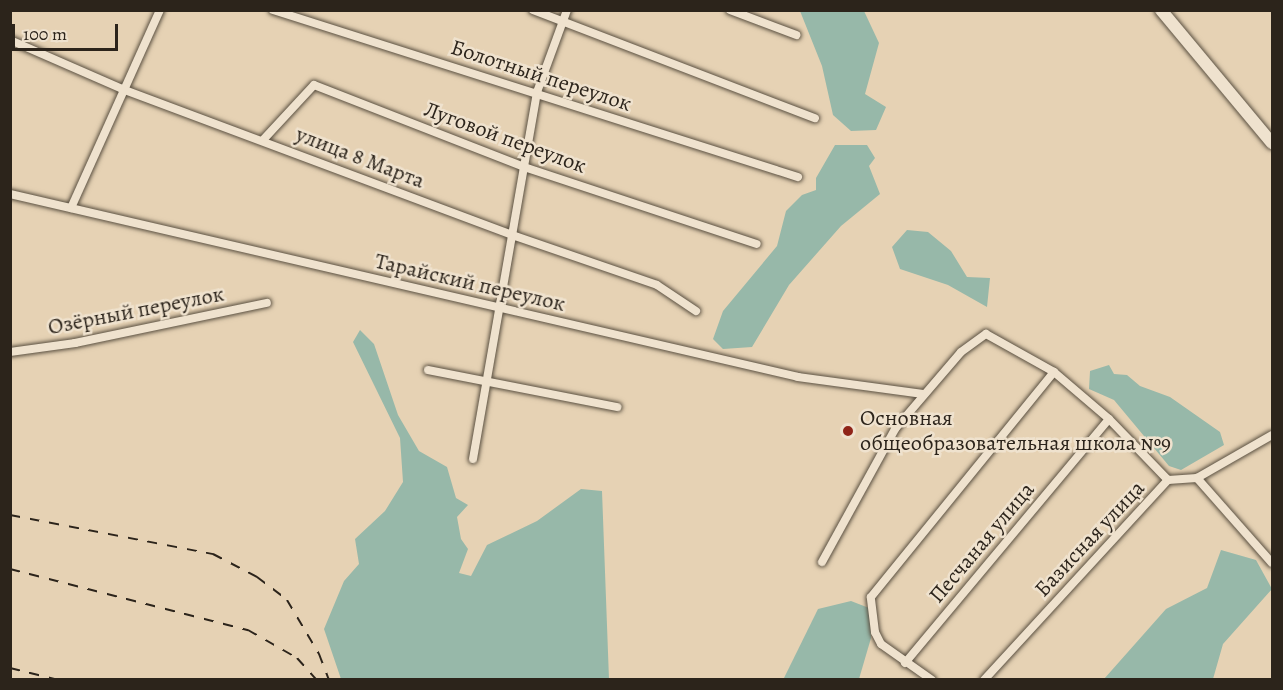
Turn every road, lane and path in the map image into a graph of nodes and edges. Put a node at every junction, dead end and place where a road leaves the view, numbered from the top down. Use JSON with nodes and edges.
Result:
{"nodes":[{"id":1,"x":160,"y":10,"type":"edge"},
{"id":2,"x":273,"y":10,"type":"edge"},
{"id":3,"x":533,"y":10,"type":"edge"},
{"id":4,"x":567,"y":10,"type":"edge"},
{"id":5,"x":730,"y":10,"type":"edge"},
{"id":6,"x":1161,"y":10,"type":"edge"},
{"id":7,"x":562,"y":23,"type":"junction"},
{"id":8,"x":796,"y":35,"type":"dead end"},
{"id":9,"x":10,"y":40,"type":"edge"},
{"id":10,"x":122,"y":89,"type":"junction"},
{"id":11,"x":537,"y":92,"type":"junction"},
{"id":12,"x":815,"y":118,"type":"dead end"},
{"id":13,"x":262,"y":140,"type":"junction"},
{"id":14,"x":1272,"y":143,"type":"edge"},
{"id":15,"x":524,"y":167,"type":"junction"},
{"id":16,"x":798,"y":177,"type":"dead end"},
{"id":17,"x":10,"y":194,"type":"edge"},
{"id":18,"x":71,"y":208,"type":"junction"},
{"id":19,"x":512,"y":235,"type":"junction"},
{"id":20,"x":757,"y":244,"type":"dead end"},
{"id":21,"x":267,"y":303,"type":"dead end"},
{"id":22,"x":498,"y":308,"type":"junction"},
{"id":23,"x":696,"y":310,"type":"dead end"},
{"id":24,"x":10,"y":352,"type":"edge"},
{"id":25,"x":428,"y":370,"type":"dead end"},
{"id":26,"x":1054,"y":372,"type":"junction"},
{"id":27,"x":486,"y":380,"type":"junction"},
{"id":28,"x":923,"y":394,"type":"junction"},
{"id":29,"x":617,"y":407,"type":"dead end"},
{"id":30,"x":1109,"y":419,"type":"junction"},
{"id":31,"x":1272,"y":435,"type":"edge"},
{"id":32,"x":473,"y":459,"type":"dead end"},
{"id":33,"x":1197,"y":478,"type":"junction"},
{"id":34,"x":1168,"y":480,"type":"junction"},
{"id":35,"x":822,"y":562,"type":"dead end"},
{"id":36,"x":1272,"y":563,"type":"edge"},
{"id":37,"x":905,"y":663,"type":"junction"},
{"id":38,"x":932,"y":680,"type":"edge"},
{"id":39,"x":984,"y":680,"type":"edge"}],
"edges":[{"from":1,"to":10,"type":"street"},
{"from":2,"to":11,"type":"street","name":"Болотный переулок"},
{"from":3,"to":7,"type":"street"},
{"from":4,"to":7,"type":"street"},
{"from":5,"to":8,"type":"street"},
{"from":6,"to":14,"type":"street"},
{"from":7,"to":11,"type":"street"},
{"from":7,"to":12,"type":"street"},
{"from":9,"to":10,"type":"street","name":"улица 8 Марта"},
{"from":10,"to":13,"type":"street","name":"улица 8 Марта"},
{"from":10,"to":18,"type":"street"},
{"from":11,"to":15,"type":"street"},
{"from":11,"to":16,"type":"street","name":"Болотный переулок"},
{"from":13,"to":15,"type":"street","name":"Луговой переулок"},
{"from":13,"to":19,"type":"street","name":"улица 8 Марта"},
{"from":15,"to":19,"type":"street"},
{"from":15,"to":20,"type":"street","name":"Луговой переулок"},
{"from":17,"to":18,"type":"street","name":"Тарайский переулок"},
{"from":18,"to":22,"type":"street","name":"Тарайский переулок"},
{"from":19,"to":22,"type":"street"},
{"from":19,"to":23,"type":"street","name":"улица 8 Марта"},
{"from":21,"to":24,"type":"street","name":"Озёрный переулок"},
{"from":22,"to":27,"type":"street"},
{"from":22,"to":28,"type":"street","name":"Тарайский переулок"},
{"from":25,"to":27,"type":"street"},
{"from":26,"to":28,"type":"street"},
{"from":26,"to":30,"type":"street"},
{"from":26,"to":37,"type":"street"},
{"from":27,"to":29,"type":"street"},
{"from":27,"to":32,"type":"street"},
{"from":28,"to":35,"type":"street"},
{"from":30,"to":34,"type":"street"},
{"from":30,"to":37,"type":"street","name":"Песчаная улица"},
{"from":31,"to":33,"type":"street","name":"Базисная улица"},
{"from":33,"to":34,"type":"street","name":"Базисная улица"},
{"from":33,"to":36,"type":"street"},
{"from":34,"to":39,"type":"street","name":"Базисная улица"},
{"from":37,"to":38,"type":"street"}]}
